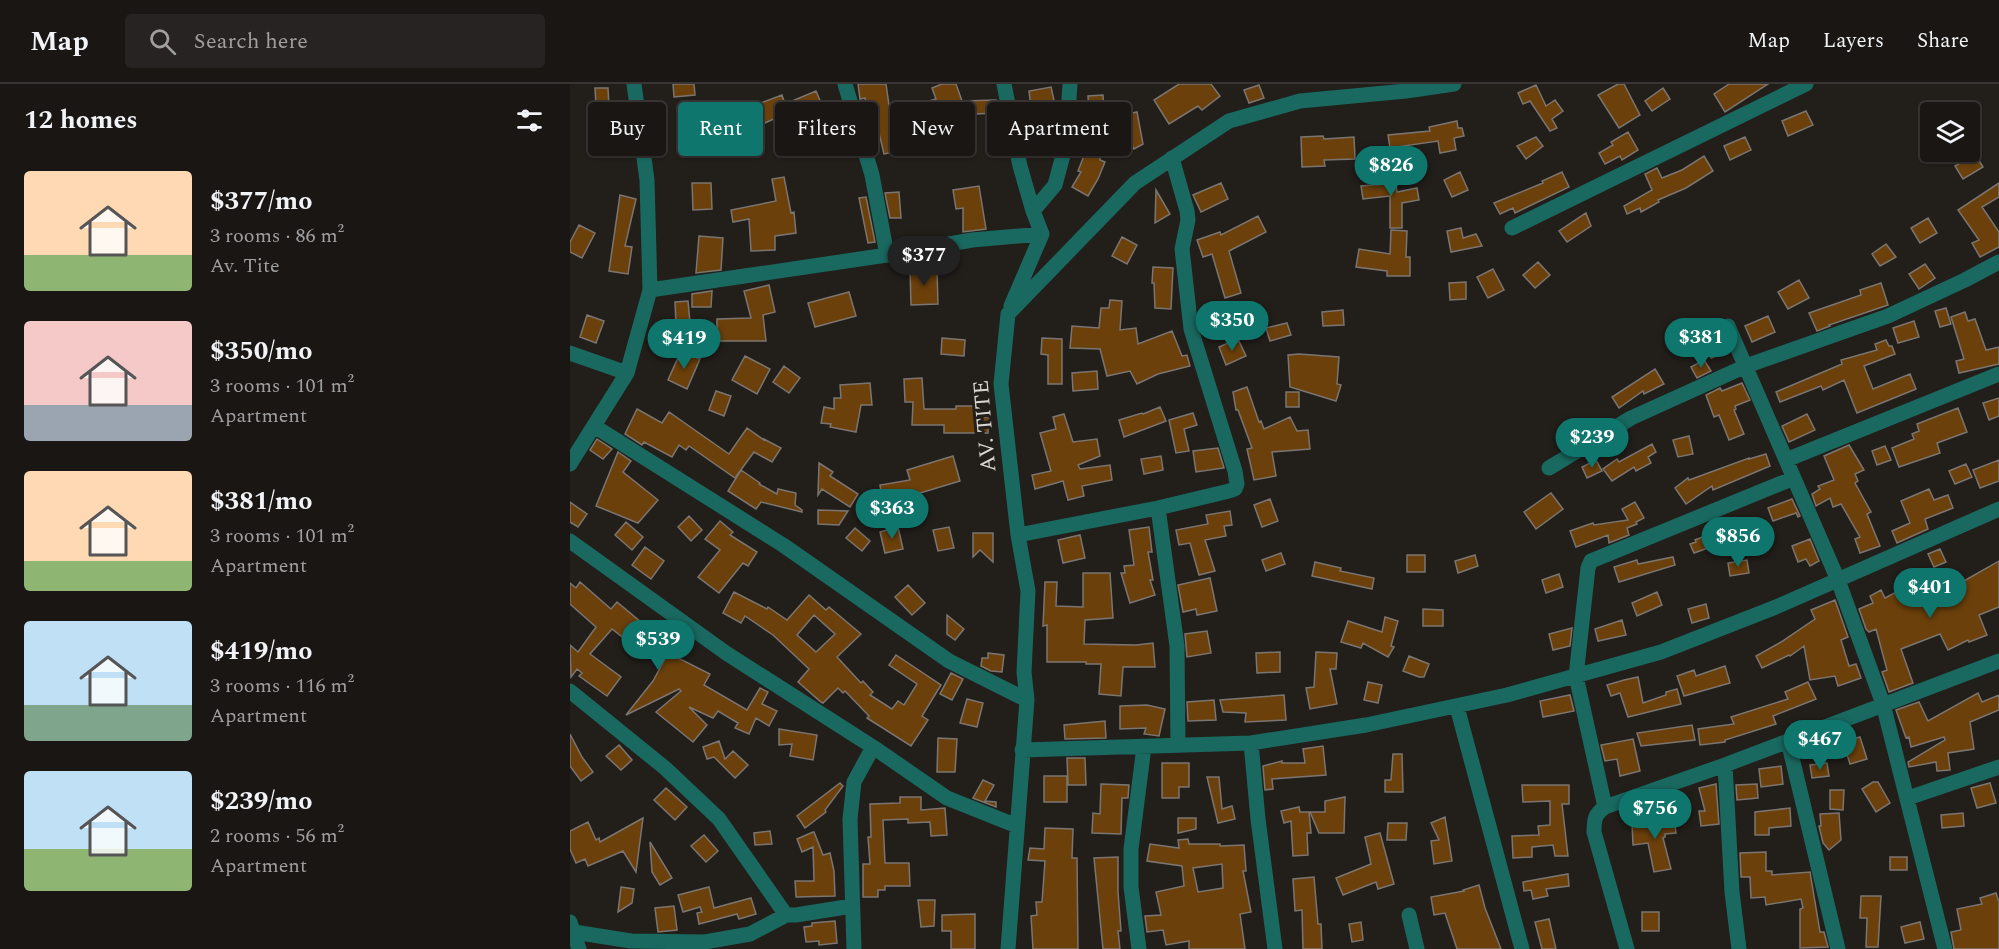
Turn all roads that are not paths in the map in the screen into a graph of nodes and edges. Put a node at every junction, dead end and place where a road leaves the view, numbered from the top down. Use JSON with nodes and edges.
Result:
{"nodes":[{"id":1,"x":634,"y":84,"type":"edge"},
{"id":2,"x":845,"y":84,"type":"edge"},
{"id":3,"x":1004,"y":84,"type":"edge"},
{"id":4,"x":1070,"y":84,"type":"edge"},
{"id":5,"x":1454,"y":84,"type":"edge"},
{"id":6,"x":1806,"y":84,"type":"edge"},
{"id":7,"x":1172,"y":158,"type":"junction"},
{"id":8,"x":1033,"y":211,"type":"junction"},
{"id":9,"x":1512,"y":228,"type":"dead end"},
{"id":10,"x":1042,"y":234,"type":"junction"},
{"id":11,"x":887,"y":255,"type":"junction"},
{"id":12,"x":1999,"y":262,"type":"edge"},
{"id":13,"x":650,"y":290,"type":"junction"},
{"id":14,"x":1008,"y":314,"type":"junction"},
{"id":15,"x":1728,"y":326,"type":"dead end"},
{"id":16,"x":570,"y":352,"type":"edge"},
{"id":17,"x":1746,"y":366,"type":"junction"},
{"id":18,"x":627,"y":373,"type":"junction"},
{"id":19,"x":1999,"y":374,"type":"edge"},
{"id":20,"x":594,"y":426,"type":"junction"},
{"id":21,"x":1786,"y":460,"type":"junction"},
{"id":22,"x":570,"y":464,"type":"edge"},
{"id":23,"x":1549,"y":468,"type":"dead end"},
{"id":24,"x":1794,"y":478,"type":"junction"},
{"id":25,"x":1158,"y":508,"type":"junction"},
{"id":26,"x":1999,"y":509,"type":"edge"},
{"id":27,"x":1018,"y":535,"type":"junction"},
{"id":28,"x":570,"y":541,"type":"edge"},
{"id":29,"x":1838,"y":580,"type":"junction"},
{"id":30,"x":1999,"y":661,"type":"edge"},
{"id":31,"x":1576,"y":676,"type":"junction"},
{"id":32,"x":570,"y":692,"type":"edge"},
{"id":33,"x":1026,"y":700,"type":"junction"},
{"id":34,"x":1883,"y":704,"type":"junction"},
{"id":35,"x":1457,"y":707,"type":"junction"},
{"id":36,"x":1788,"y":741,"type":"junction"},
{"id":37,"x":1251,"y":743,"type":"junction"},
{"id":38,"x":1179,"y":745,"type":"junction"},
{"id":39,"x":873,"y":747,"type":"junction"},
{"id":40,"x":1144,"y":747,"type":"junction"},
{"id":41,"x":1022,"y":750,"type":"junction"},
{"id":42,"x":1725,"y":765,"type":"junction"},
{"id":43,"x":1999,"y":767,"type":"edge"},
{"id":44,"x":1908,"y":798,"type":"junction"},
{"id":45,"x":1605,"y":807,"type":"junction"},
{"id":46,"x":1017,"y":826,"type":"junction"},
{"id":47,"x":852,"y":906,"type":"junction"},
{"id":48,"x":786,"y":915,"type":"junction"},
{"id":49,"x":1409,"y":915,"type":"dead end"},
{"id":50,"x":572,"y":927,"type":"edge"},
{"id":51,"x":706,"y":946,"type":"edge"},
{"id":52,"x":579,"y":949,"type":"edge"},
{"id":53,"x":854,"y":949,"type":"edge"},
{"id":54,"x":1008,"y":949,"type":"edge"},
{"id":55,"x":1139,"y":949,"type":"edge"},
{"id":56,"x":1275,"y":949,"type":"edge"},
{"id":57,"x":1417,"y":949,"type":"edge"},
{"id":58,"x":1522,"y":949,"type":"edge"},
{"id":59,"x":1627,"y":949,"type":"edge"},
{"id":60,"x":1739,"y":949,"type":"edge"},
{"id":61,"x":1838,"y":949,"type":"edge"},
{"id":62,"x":1945,"y":949,"type":"edge"}],
"edges":[{"from":1,"to":13,"type":"street"},
{"from":2,"to":11,"type":"street"},
{"from":3,"to":8,"type":"street"},
{"from":4,"to":8,"type":"street"},
{"from":5,"to":7,"type":"street"},
{"from":6,"to":9,"type":"street"},
{"from":7,"to":14,"type":"street"},
{"from":7,"to":25,"type":"street"},
{"from":8,"to":10,"type":"street"},
{"from":10,"to":11,"type":"street"},
{"from":10,"to":14,"type":"street","name":"AV. TITE"},
{"from":11,"to":13,"type":"street"},
{"from":12,"to":17,"type":"street"},
{"from":13,"to":18,"type":"street"},
{"from":14,"to":27,"type":"street","name":"AV. TITE"},
{"from":15,"to":17,"type":"street"},
{"from":16,"to":18,"type":"street"},
{"from":17,"to":21,"type":"street"},
{"from":17,"to":23,"type":"street"},
{"from":18,"to":20,"type":"street"},
{"from":19,"to":21,"type":"street"},
{"from":20,"to":22,"type":"street"},
{"from":20,"to":33,"type":"street"},
{"from":21,"to":24,"type":"street"},
{"from":24,"to":29,"type":"street"},
{"from":24,"to":31,"type":"street"},
{"from":25,"to":27,"type":"street"},
{"from":25,"to":38,"type":"street"},
{"from":26,"to":29,"type":"street"},
{"from":27,"to":33,"type":"street","name":"AV. TITE"},
{"from":28,"to":39,"type":"street"},
{"from":29,"to":31,"type":"street"},
{"from":29,"to":34,"type":"street"},
{"from":30,"to":34,"type":"street"},
{"from":31,"to":35,"type":"street"},
{"from":31,"to":45,"type":"street"},
{"from":32,"to":48,"type":"street"},
{"from":33,"to":41,"type":"street","name":"AV. TITE"},
{"from":34,"to":36,"type":"street"},
{"from":34,"to":44,"type":"street"},
{"from":35,"to":37,"type":"street"},
{"from":35,"to":58,"type":"street"},
{"from":36,"to":42,"type":"street"},
{"from":36,"to":61,"type":"street"},
{"from":37,"to":38,"type":"street"},
{"from":37,"to":56,"type":"street"},
{"from":38,"to":40,"type":"street"},
{"from":39,"to":46,"type":"street"},
{"from":39,"to":47,"type":"street"},
{"from":40,"to":41,"type":"street"},
{"from":40,"to":55,"type":"street"},
{"from":41,"to":46,"type":"street","name":"AV. TITE"},
{"from":42,"to":45,"type":"street"},
{"from":42,"to":60,"type":"street"},
{"from":43,"to":44,"type":"street"},
{"from":44,"to":62,"type":"street"},
{"from":45,"to":59,"type":"street"},
{"from":46,"to":54,"type":"street","name":"AV. TITE"},
{"from":47,"to":48,"type":"street"},
{"from":47,"to":53,"type":"street"},
{"from":48,"to":51,"type":"street"},
{"from":49,"to":57,"type":"street"},
{"from":50,"to":51,"type":"street"},
{"from":50,"to":52,"type":"street"}]}
